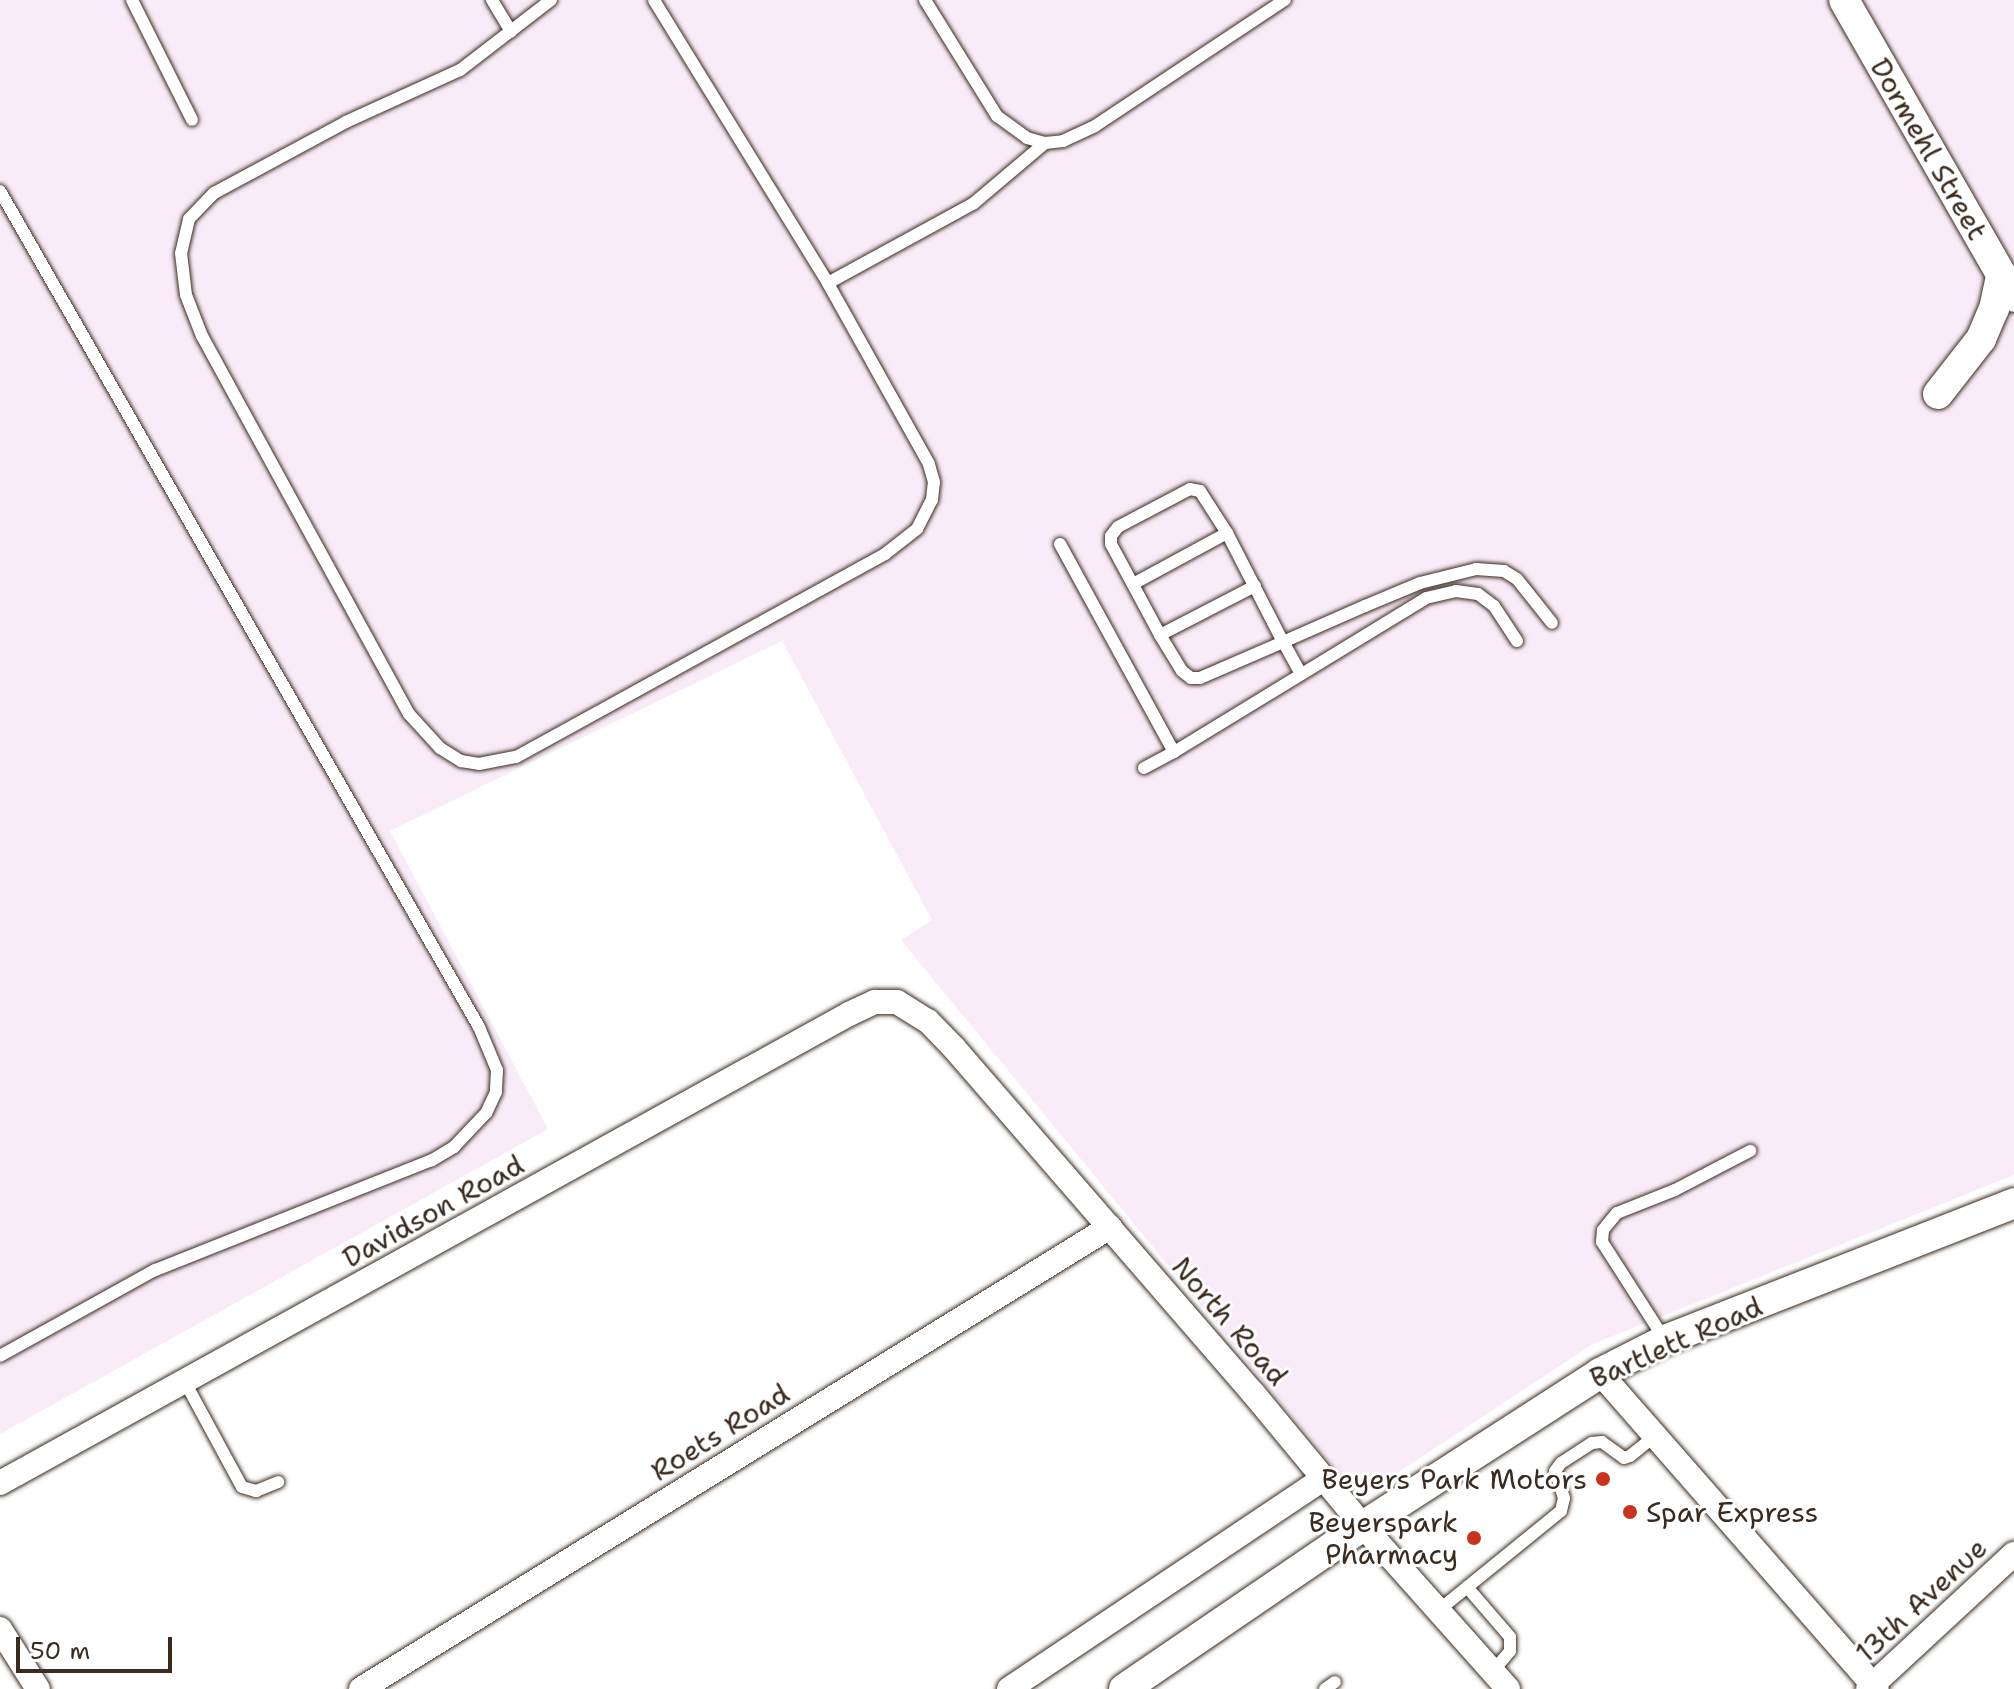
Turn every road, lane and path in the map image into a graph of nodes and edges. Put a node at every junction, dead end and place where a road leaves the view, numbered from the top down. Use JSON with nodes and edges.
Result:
{"nodes":[{"id":1,"x":132,"y":0,"type":"edge"},
{"id":2,"x":492,"y":0,"type":"edge"},
{"id":3,"x":551,"y":0,"type":"edge"},
{"id":4,"x":654,"y":0,"type":"edge"},
{"id":5,"x":925,"y":0,"type":"edge"},
{"id":6,"x":1285,"y":0,"type":"edge"},
{"id":7,"x":1844,"y":0,"type":"edge"},
{"id":8,"x":511,"y":32,"type":"junction"},
{"id":9,"x":192,"y":120,"type":"dead end"},
{"id":10,"x":1045,"y":143,"type":"junction"},
{"id":11,"x":0,"y":191,"type":"edge"},
{"id":12,"x":828,"y":283,"type":"junction"},
{"id":13,"x":2008,"y":286,"type":"edge"},
{"id":14,"x":1938,"y":394,"type":"dead end"},
{"id":15,"x":1227,"y":533,"type":"junction"},
{"id":16,"x":1060,"y":544,"type":"dead end"},
{"id":17,"x":1133,"y":584,"type":"junction"},
{"id":18,"x":1255,"y":586,"type":"junction"},
{"id":19,"x":1552,"y":623,"type":"dead end"},
{"id":20,"x":1160,"y":635,"type":"junction"},
{"id":21,"x":1517,"y":641,"type":"dead end"},
{"id":22,"x":1283,"y":642,"type":"junction"},
{"id":23,"x":1301,"y":674,"type":"junction"},
{"id":24,"x":1174,"y":752,"type":"junction"},
{"id":25,"x":1144,"y":768,"type":"dead end"},
{"id":26,"x":897,"y":1002,"type":"joint"},
{"id":27,"x":1750,"y":1151,"type":"dead end"},
{"id":28,"x":2014,"y":1203,"type":"edge"},
{"id":29,"x":1110,"y":1227,"type":"junction"},
{"id":30,"x":1665,"y":1340,"type":"junction"},
{"id":31,"x":0,"y":1356,"type":"edge"},
{"id":32,"x":1600,"y":1373,"type":"junction"},
{"id":33,"x":185,"y":1382,"type":"junction"},
{"id":34,"x":1655,"y":1436,"type":"junction"},
{"id":35,"x":1324,"y":1478,"type":"junction"},
{"id":36,"x":278,"y":1482,"type":"dead end"},
{"id":37,"x":0,"y":1483,"type":"edge"},
{"id":38,"x":1363,"y":1526,"type":"junction"},
{"id":39,"x":2014,"y":1554,"type":"edge"},
{"id":40,"x":1467,"y":1587,"type":"junction"},
{"id":41,"x":1439,"y":1610,"type":"junction"},
{"id":42,"x":0,"y":1629,"type":"edge"},
{"id":43,"x":1500,"y":1680,"type":"edge"},
{"id":44,"x":1872,"y":1688,"type":"edge"},
{"id":45,"x":38,"y":1689,"type":"edge"},
{"id":46,"x":361,"y":1689,"type":"edge"},
{"id":47,"x":1009,"y":1689,"type":"edge"},
{"id":48,"x":1124,"y":1689,"type":"edge"}],
"edges":[{"from":1,"to":9,"type":"lane"},
{"from":2,"to":8,"type":"lane"},
{"from":3,"to":8,"type":"lane"},
{"from":4,"to":12,"type":"lane"},
{"from":5,"to":10,"type":"lane"},
{"from":6,"to":10,"type":"lane"},
{"from":7,"to":13,"type":"street","name":"Dormehl Street"},
{"from":8,"to":12,"type":"lane"},
{"from":10,"to":12,"type":"lane"},
{"from":11,"to":31,"type":"lane"},
{"from":13,"to":14,"type":"street"},
{"from":15,"to":17,"type":"lane"},
{"from":15,"to":17,"type":"lane"},
{"from":15,"to":18,"type":"lane"},
{"from":16,"to":24,"type":"lane"},
{"from":17,"to":20,"type":"lane"},
{"from":18,"to":20,"type":"lane"},
{"from":18,"to":22,"type":"lane"},
{"from":19,"to":22,"type":"lane"},
{"from":20,"to":22,"type":"lane"},
{"from":21,"to":23,"type":"lane"},
{"from":22,"to":23,"type":"lane"},
{"from":23,"to":24,"type":"lane"},
{"from":24,"to":25,"type":"lane"},
{"from":26,"to":29,"type":"street","name":"North Road"},
{"from":26,"to":33,"type":"street","name":"Davidson Road"},
{"from":27,"to":30,"type":"lane"},
{"from":28,"to":30,"type":"street","name":"Bartlett Road"},
{"from":29,"to":35,"type":"street","name":"North Road"},
{"from":29,"to":46,"type":"street","name":"Roets Road"},
{"from":30,"to":32,"type":"street","name":"Bartlett Road"},
{"from":32,"to":34,"type":"street"},
{"from":32,"to":38,"type":"street","name":"Bartlett Road"},
{"from":33,"to":36,"type":"lane"},
{"from":33,"to":37,"type":"street","name":"Davidson Road"},
{"from":34,"to":40,"type":"lane"},
{"from":34,"to":44,"type":"street"},
{"from":35,"to":38,"type":"street","name":"North Road"},
{"from":35,"to":47,"type":"street"},
{"from":38,"to":41,"type":"street","name":"North Road"},
{"from":38,"to":48,"type":"street","name":"Bartlett Road"},
{"from":39,"to":44,"type":"street","name":"13th Avenue"},
{"from":40,"to":41,"type":"lane"},
{"from":40,"to":43,"type":"lane"},
{"from":41,"to":43,"type":"street","name":"North Road"},
{"from":42,"to":45,"type":"street"}]}
